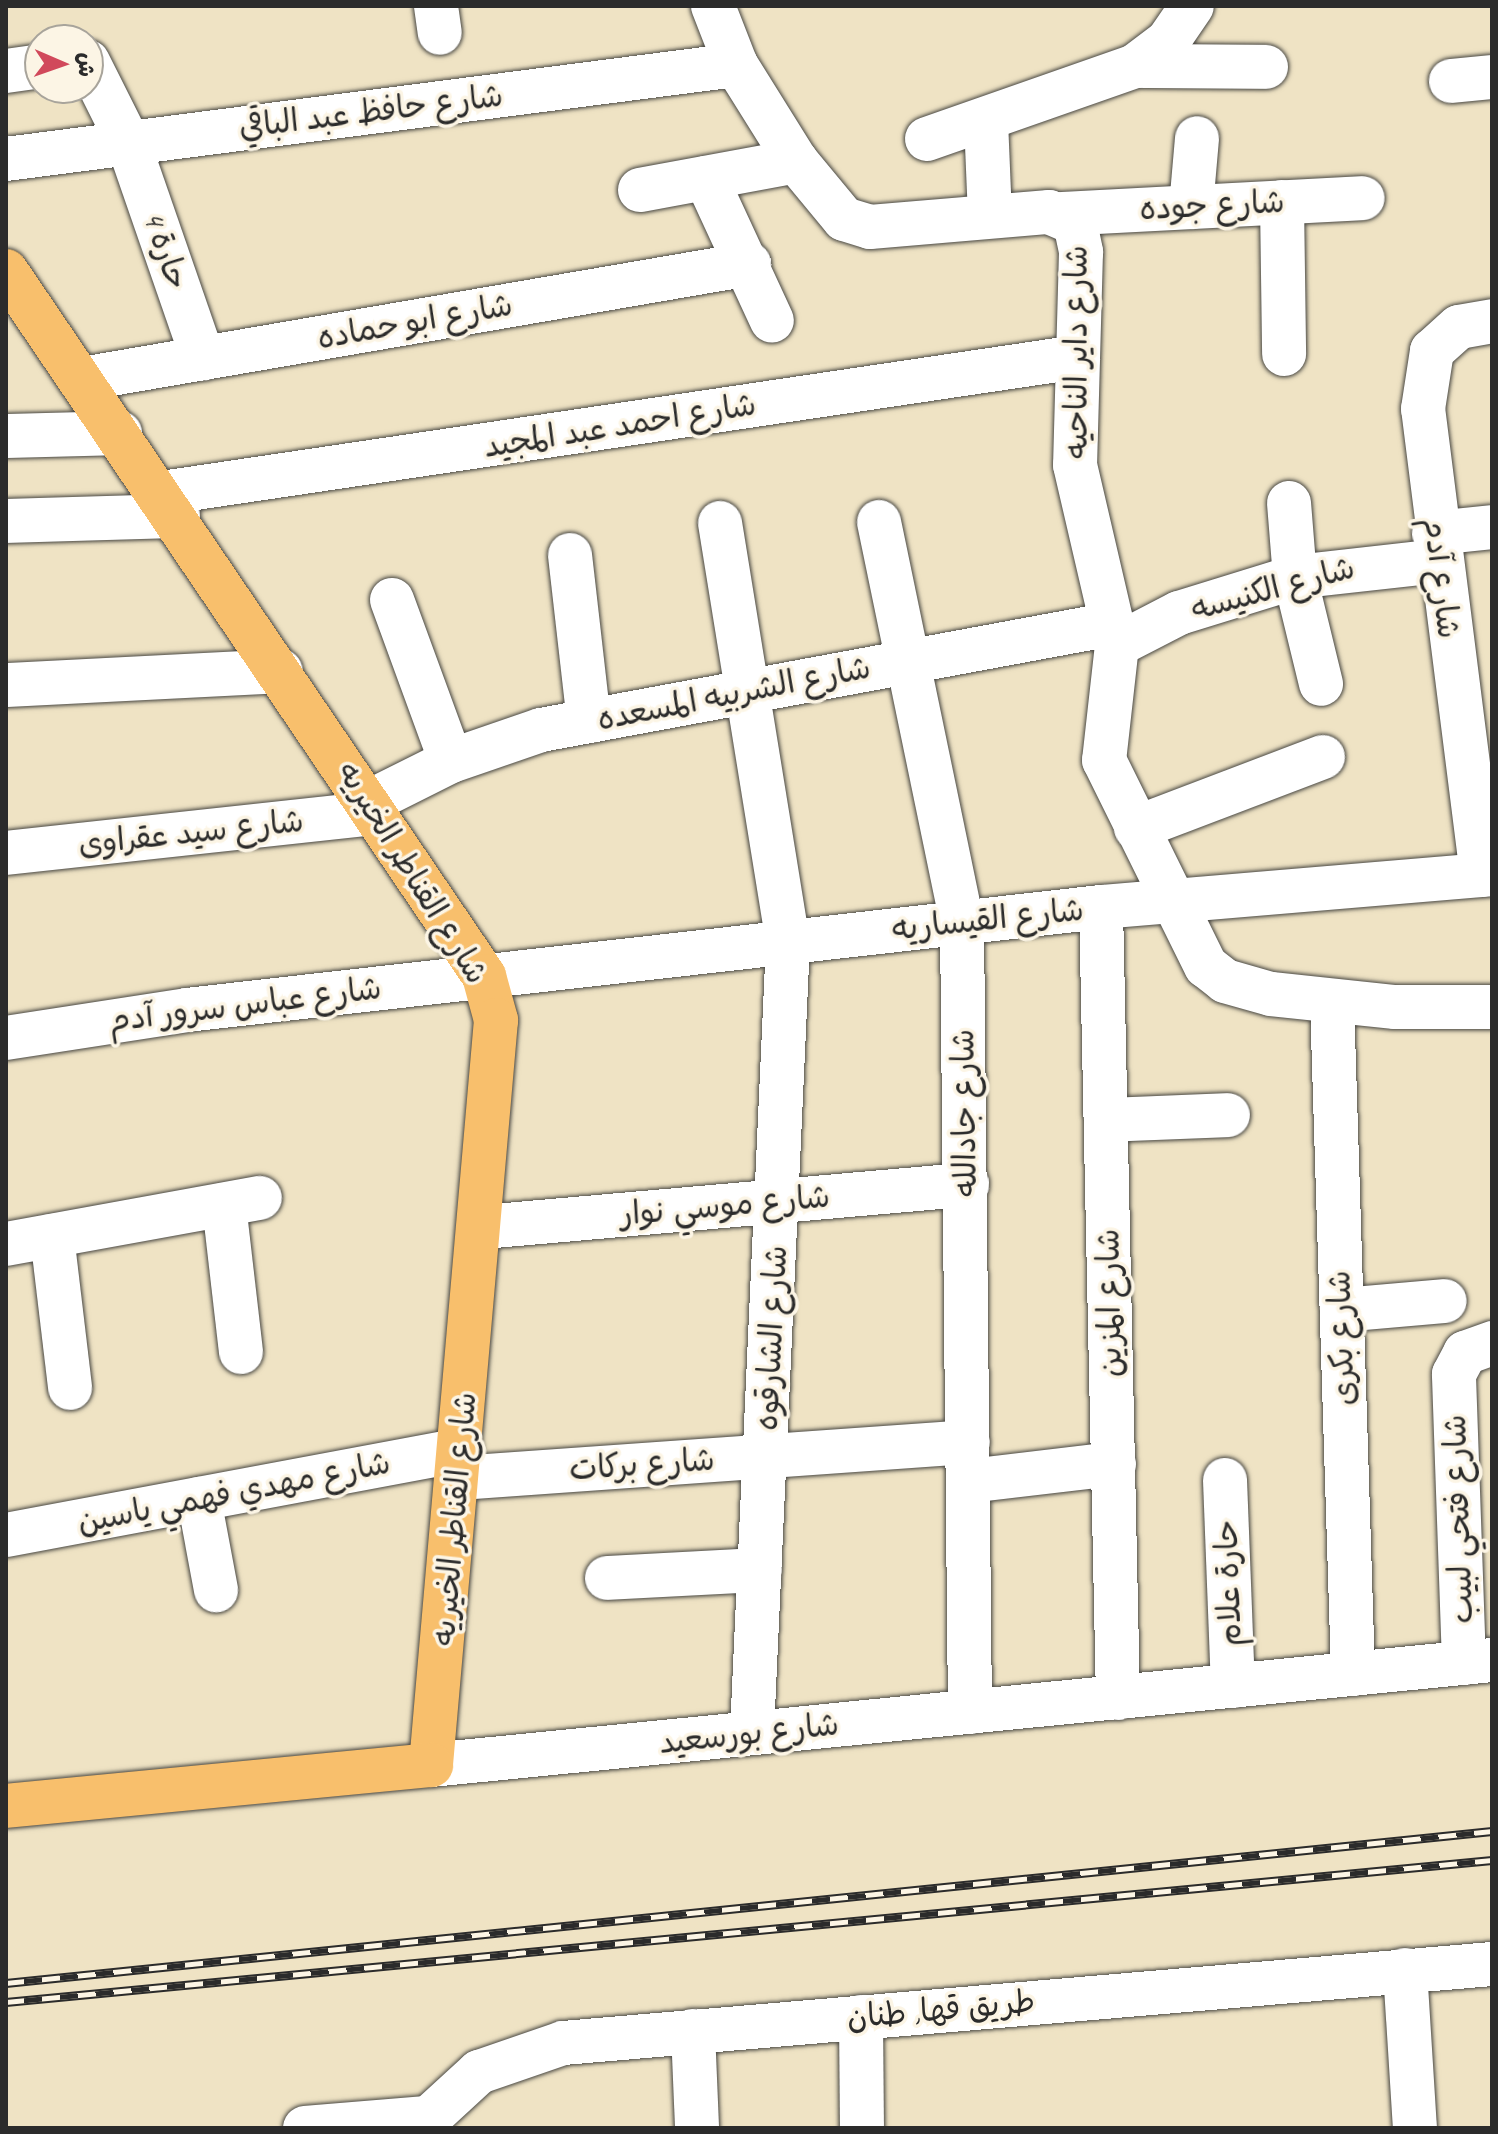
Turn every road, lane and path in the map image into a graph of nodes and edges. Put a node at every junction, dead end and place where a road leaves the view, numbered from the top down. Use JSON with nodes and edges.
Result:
{"nodes":[{"id":1,"x":713,"y":6,"type":"edge"},
{"id":2,"x":1192,"y":6,"type":"edge"},
{"id":3,"x":736,"y":65,"type":"junction"},
{"id":4,"x":1135,"y":66,"type":"junction"},
{"id":5,"x":1266,"y":67,"type":"dead end"},
{"id":6,"x":104,"y":94,"type":"edge"},
{"id":7,"x":986,"y":121,"type":"junction"},
{"id":8,"x":1197,"y":138,"type":"dead end"},
{"id":9,"x":927,"y":139,"type":"dead end"},
{"id":10,"x":128,"y":142,"type":"junction"},
{"id":11,"x":6,"y":159,"type":"edge"},
{"id":12,"x":796,"y":161,"type":"junction"},
{"id":13,"x":706,"y":178,"type":"junction"},
{"id":14,"x":640,"y":190,"type":"dead end"},
{"id":15,"x":1363,"y":198,"type":"dead end"},
{"id":16,"x":1282,"y":202,"type":"junction"},
{"id":17,"x":1191,"y":207,"type":"junction"},
{"id":18,"x":1061,"y":214,"type":"junction"},
{"id":19,"x":990,"y":215,"type":"junction"},
{"id":20,"x":749,"y":264,"type":"junction"},
{"id":21,"x":6,"y":271,"type":"edge"},
{"id":22,"x":772,"y":321,"type":"dead end"},
{"id":23,"x":1492,"y":321,"type":"edge"},
{"id":24,"x":1284,"y":354,"type":"dead end"},
{"id":25,"x":1078,"y":357,"type":"junction"},
{"id":26,"x":203,"y":358,"type":"junction"},
{"id":27,"x":82,"y":379,"type":"junction"},
{"id":28,"x":120,"y":433,"type":"junction"},
{"id":29,"x":6,"y":436,"type":"edge"},
{"id":30,"x":1289,"y":503,"type":"dead end"},
{"id":31,"x":170,"y":505,"type":"junction"},
{"id":32,"x":6,"y":521,"type":"edge"},
{"id":33,"x":879,"y":522,"type":"dead end"},
{"id":34,"x":720,"y":523,"type":"dead end"},
{"id":35,"x":1492,"y":527,"type":"edge"},
{"id":36,"x":1436,"y":547,"type":"junction"},
{"id":37,"x":570,"y":555,"type":"dead end"},
{"id":38,"x":1295,"y":577,"type":"junction"},
{"id":39,"x":392,"y":600,"type":"dead end"},
{"id":40,"x":1114,"y":634,"type":"junction"},
{"id":41,"x":908,"y":662,"type":"junction"},
{"id":42,"x":281,"y":671,"type":"junction"},
{"id":43,"x":1321,"y":684,"type":"dead end"},
{"id":44,"x":6,"y":685,"type":"edge"},
{"id":45,"x":750,"y":691,"type":"junction"},
{"id":46,"x":589,"y":721,"type":"junction"},
{"id":47,"x":1323,"y":757,"type":"dead end"},
{"id":48,"x":451,"y":761,"type":"junction"},
{"id":49,"x":373,"y":808,"type":"junction"},
{"id":50,"x":1136,"y":828,"type":"junction"},
{"id":51,"x":6,"y":853,"type":"edge"},
{"id":52,"x":1487,"y":875,"type":"edge"},
{"id":53,"x":1170,"y":901,"type":"junction"},
{"id":54,"x":1101,"y":907,"type":"junction"},
{"id":55,"x":962,"y":923,"type":"junction"},
{"id":56,"x":788,"y":942,"type":"junction"},
{"id":57,"x":484,"y":976,"type":"junction"},
{"id":58,"x":1332,"y":1001,"type":"junction"},
{"id":59,"x":1492,"y":1007,"type":"edge"},
{"id":60,"x":6,"y":1038,"type":"edge"},
{"id":61,"x":1228,"y":1115,"type":"dead end"},
{"id":62,"x":1106,"y":1120,"type":"junction"},
{"id":63,"x":967,"y":1185,"type":"junction"},
{"id":64,"x":779,"y":1201,"type":"junction"},
{"id":65,"x":483,"y":1227,"type":"junction"},
{"id":66,"x":52,"y":1236,"type":"junction"},
{"id":67,"x":6,"y":1244,"type":"edge"},
{"id":68,"x":1445,"y":1301,"type":"dead end"},
{"id":69,"x":1342,"y":1310,"type":"junction"},
{"id":70,"x":1492,"y":1343,"type":"edge"},
{"id":71,"x":241,"y":1352,"type":"dead end"},
{"id":72,"x":70,"y":1388,"type":"dead end"},
{"id":73,"x":766,"y":1456,"type":"junction"},
{"id":74,"x":968,"y":1461,"type":"junction"},
{"id":75,"x":460,"y":1464,"type":"junction"},
{"id":76,"x":1114,"y":1464,"type":"junction"},
{"id":77,"x":1225,"y":1480,"type":"dead end"},
{"id":78,"x":199,"y":1499,"type":"junction"},
{"id":79,"x":6,"y":1535,"type":"edge"},
{"id":80,"x":760,"y":1570,"type":"junction"},
{"id":81,"x":607,"y":1578,"type":"dead end"},
{"id":82,"x":216,"y":1590,"type":"dead end"},
{"id":83,"x":1478,"y":1662,"type":"edge"},
{"id":84,"x":1353,"y":1674,"type":"junction"},
{"id":85,"x":1233,"y":1686,"type":"junction"},
{"id":86,"x":1118,"y":1698,"type":"junction"},
{"id":87,"x":970,"y":1712,"type":"junction"},
{"id":88,"x":752,"y":1733,"type":"junction"},
{"id":89,"x":431,"y":1765,"type":"junction"},
{"id":90,"x":6,"y":1806,"type":"edge"},
{"id":91,"x":1492,"y":1964,"type":"edge"},
{"id":92,"x":1405,"y":1970,"type":"junction"},
{"id":93,"x":861,"y":2017,"type":"junction"},
{"id":94,"x":693,"y":2031,"type":"junction"},
{"id":95,"x":422,"y":2123,"type":"edge"},
{"id":96,"x":305,"y":2128,"type":"edge"},
{"id":97,"x":697,"y":2128,"type":"edge"},
{"id":98,"x":862,"y":2128,"type":"edge"},
{"id":99,"x":1415,"y":2128,"type":"edge"}],
"edges":[{"from":1,"to":3,"type":"street","name":"شارع داير الناحيه"},
{"from":2,"to":4,"type":"street"},
{"from":3,"to":10,"type":"street","name":"شارع حافظ عبد الباقي"},
{"from":3,"to":12,"type":"street","name":"شارع داير الناحيه"},
{"from":4,"to":5,"type":"street"},
{"from":4,"to":7,"type":"street"},
{"from":6,"to":10,"type":"street","name":"حارة 4"},
{"from":7,"to":9,"type":"street"},
{"from":7,"to":19,"type":"street"},
{"from":8,"to":17,"type":"street"},
{"from":10,"to":11,"type":"street","name":"شارع حافظ عبد الباقي"},
{"from":10,"to":26,"type":"street","name":"حارة 4"},
{"from":12,"to":13,"type":"street"},
{"from":12,"to":19,"type":"street","name":"شارع داير الناحيه"},
{"from":13,"to":14,"type":"street"},
{"from":13,"to":20,"type":"street"},
{"from":15,"to":16,"type":"street","name":"شارع جوده"},
{"from":16,"to":17,"type":"street","name":"شارع جوده"},
{"from":16,"to":24,"type":"street"},
{"from":17,"to":18,"type":"street","name":"شارع جوده"},
{"from":18,"to":19,"type":"street","name":"شارع داير الناحيه"},
{"from":18,"to":25,"type":"street","name":"شارع داير الناحيه"},
{"from":20,"to":22,"type":"street"},
{"from":20,"to":26,"type":"street","name":"شارع ابو حماده"},
{"from":21,"to":27,"type":"main road","name":"شارع القناطر الخيريه"},
{"from":23,"to":36,"type":"street","name":"شارع آدم"},
{"from":25,"to":31,"type":"street","name":"شارع احمد عبد المجيد"},
{"from":25,"to":40,"type":"street","name":"شارع داير الناحيه"},
{"from":26,"to":27,"type":"street","name":"شارع ابو حماده"},
{"from":27,"to":28,"type":"main road","name":"شارع القناطر الخيريه"},
{"from":28,"to":29,"type":"street"},
{"from":28,"to":31,"type":"main road","name":"شارع القناطر الخيريه"},
{"from":30,"to":38,"type":"street"},
{"from":31,"to":32,"type":"street","name":"شارع احمد عبد المجيد"},
{"from":31,"to":42,"type":"main road","name":"شارع القناطر الخيريه"},
{"from":33,"to":41,"type":"street","name":"شارع جادالله"},
{"from":34,"to":45,"type":"street","name":"شارع الشارقوه"},
{"from":35,"to":36,"type":"street","name":"شارع الكنيسه"},
{"from":36,"to":38,"type":"street","name":"شارع الكنيسه"},
{"from":36,"to":52,"type":"street","name":"شارع آدم"},
{"from":37,"to":46,"type":"street"},
{"from":38,"to":40,"type":"street","name":"شارع الكنيسه"},
{"from":38,"to":43,"type":"street"},
{"from":39,"to":48,"type":"street"},
{"from":40,"to":41,"type":"street","name":"شارع الشربيه المسعده"},
{"from":40,"to":50,"type":"street","name":"شارع داير الناحيه"},
{"from":41,"to":45,"type":"street","name":"شارع الشربيه المسعده"},
{"from":41,"to":55,"type":"street","name":"شارع جادالله"},
{"from":42,"to":44,"type":"street"},
{"from":42,"to":49,"type":"main road","name":"شارع القناطر الخيريه"},
{"from":45,"to":46,"type":"street","name":"شارع الشربيه المسعده"},
{"from":45,"to":56,"type":"street","name":"شارع الشارقوه"},
{"from":46,"to":48,"type":"street","name":"شارع الشربيه المسعده"},
{"from":47,"to":50,"type":"street"},
{"from":48,"to":49,"type":"street","name":"شارع الشربيه المسعده"},
{"from":49,"to":51,"type":"street","name":"شارع سيد عقراوى"},
{"from":49,"to":57,"type":"main road","name":"شارع القناطر الخيريه"},
{"from":50,"to":53,"type":"street","name":"شارع داير الناحيه"},
{"from":52,"to":53,"type":"street","name":"شارع القيساريه"},
{"from":53,"to":54,"type":"street","name":"شارع القيساريه"},
{"from":53,"to":58,"type":"street","name":"شارع داير الناحيه"},
{"from":54,"to":55,"type":"street","name":"شارع القيساريه"},
{"from":54,"to":62,"type":"street","name":"شارع المزين"},
{"from":55,"to":56,"type":"street","name":"شارع القيساريه"},
{"from":55,"to":63,"type":"street","name":"شارع جادالله"},
{"from":56,"to":57,"type":"street","name":"شارع القيساريه"},
{"from":56,"to":64,"type":"street","name":"شارع الشارقوه"},
{"from":57,"to":60,"type":"street","name":"شارع عباس سرور آدم"},
{"from":57,"to":65,"type":"main road","name":"شارع القناطر الخيريه"},
{"from":58,"to":59,"type":"street","name":"شارع داير الناحيه"},
{"from":58,"to":69,"type":"street","name":"شارع بكرى"},
{"from":61,"to":62,"type":"street"},
{"from":62,"to":76,"type":"street","name":"شارع المزين"},
{"from":63,"to":64,"type":"street","name":"شارع موسي نوار"},
{"from":63,"to":74,"type":"street","name":"شارع جادالله"},
{"from":64,"to":65,"type":"street","name":"شارع موسي نوار"},
{"from":64,"to":73,"type":"street","name":"شارع الشارقوه"},
{"from":65,"to":75,"type":"main road","name":"شارع القناطر الخيريه"},
{"from":66,"to":67,"type":"street"},
{"from":66,"to":71,"type":"street"},
{"from":66,"to":72,"type":"street"},
{"from":68,"to":69,"type":"street"},
{"from":69,"to":84,"type":"street","name":"شارع بكرى"},
{"from":70,"to":83,"type":"street","name":"شارع فتحي لبيب"},
{"from":73,"to":74,"type":"street","name":"شارع بركات"},
{"from":73,"to":75,"type":"street","name":"شارع بركات"},
{"from":73,"to":80,"type":"street","name":"شارع الشارقوه"},
{"from":74,"to":76,"type":"street","name":"شارع بركات"},
{"from":74,"to":87,"type":"street","name":"شارع جادالله"},
{"from":75,"to":78,"type":"street","name":"شارع مهدي فهمي ياسين"},
{"from":75,"to":89,"type":"main road","name":"شارع القناطر الخيريه"},
{"from":76,"to":86,"type":"street","name":"شارع المزين"},
{"from":77,"to":85,"type":"street","name":"حارة علام"},
{"from":78,"to":79,"type":"street","name":"شارع مهدي فهمي ياسين"},
{"from":78,"to":82,"type":"street"},
{"from":80,"to":81,"type":"street"},
{"from":80,"to":88,"type":"street","name":"شارع الشارقوه"},
{"from":83,"to":84,"type":"street","name":"شارع بورسعيد"},
{"from":84,"to":85,"type":"street","name":"شارع بورسعيد"},
{"from":85,"to":86,"type":"street","name":"شارع بورسعيد"},
{"from":86,"to":87,"type":"street","name":"شارع بورسعيد"},
{"from":87,"to":88,"type":"street","name":"شارع بورسعيد"},
{"from":88,"to":89,"type":"street","name":"شارع بورسعيد"},
{"from":89,"to":90,"type":"main road","name":"شارع بورسعيد"},
{"from":91,"to":92,"type":"street","name":"طريق قها, طنان"},
{"from":92,"to":93,"type":"street","name":"طريق قها, طنان"},
{"from":92,"to":99,"type":"street"},
{"from":93,"to":94,"type":"street","name":"طريق قها, طنان"},
{"from":93,"to":98,"type":"street"},
{"from":94,"to":95,"type":"street","name":"طريق قها, طنان"},
{"from":94,"to":97,"type":"street"},
{"from":95,"to":96,"type":"street"}]}
